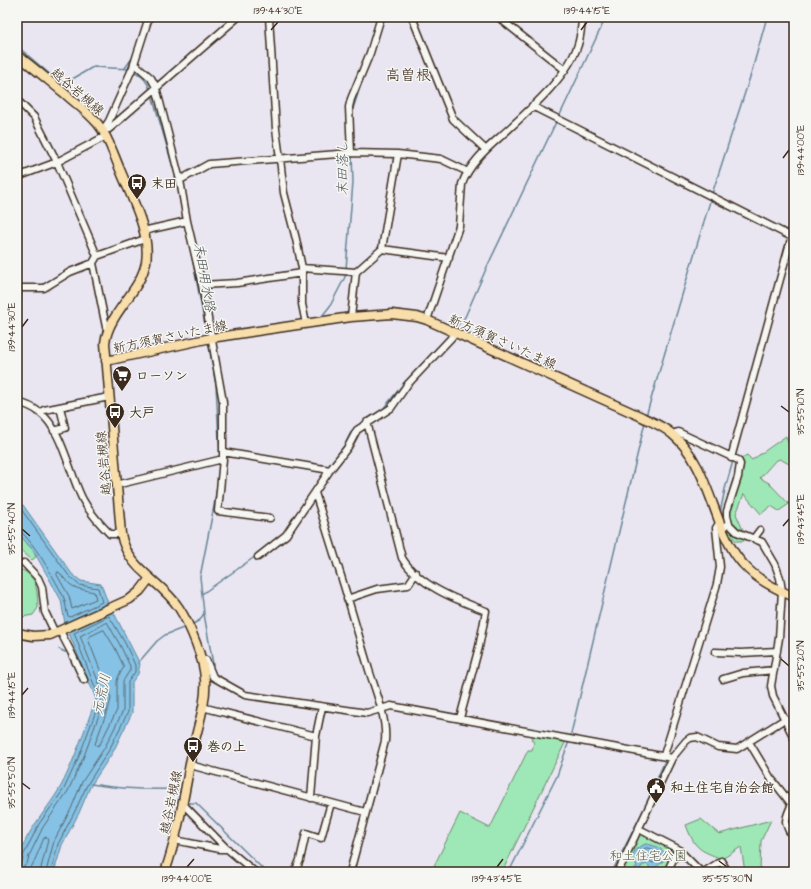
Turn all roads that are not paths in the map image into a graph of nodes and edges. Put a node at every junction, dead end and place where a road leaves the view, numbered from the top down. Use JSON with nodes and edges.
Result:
{"nodes":[{"id":1,"x":149,"y":17,"type":"edge"},
{"id":2,"x":238,"y":17,"type":"edge"},
{"id":3,"x":269,"y":17,"type":"edge"},
{"id":4,"x":381,"y":17,"type":"edge"},
{"id":5,"x":412,"y":17,"type":"edge"},
{"id":6,"x":498,"y":17,"type":"edge"},
{"id":7,"x":583,"y":17,"type":"edge"},
{"id":8,"x":17,"y":54,"type":"edge"},
{"id":9,"x":134,"y":63,"type":"junction"},
{"id":10,"x":565,"y":70,"type":"junction"},
{"id":11,"x":156,"y":87,"type":"junction"},
{"id":12,"x":17,"y":100,"type":"edge"},
{"id":13,"x":532,"y":106,"type":"junction"},
{"id":14,"x":104,"y":133,"type":"junction"},
{"id":15,"x":486,"y":150,"type":"junction"},
{"id":16,"x":351,"y":153,"type":"junction"},
{"id":17,"x":398,"y":154,"type":"junction"},
{"id":18,"x":280,"y":159,"type":"junction"},
{"id":19,"x":57,"y":162,"type":"junction"},
{"id":20,"x":468,"y":172,"type":"junction"},
{"id":21,"x":17,"y":177,"type":"edge"},
{"id":22,"x":180,"y":180,"type":"junction"},
{"id":23,"x":187,"y":221,"type":"junction"},
{"id":24,"x":794,"y":228,"type":"edge"},
{"id":25,"x":144,"y":235,"type":"junction"},
{"id":26,"x":793,"y":238,"type":"edge"},
{"id":27,"x":382,"y":249,"type":"junction"},
{"id":28,"x":97,"y":256,"type":"junction"},
{"id":29,"x":449,"y":258,"type":"junction"},
{"id":30,"x":93,"y":263,"type":"junction"},
{"id":31,"x":302,"y":271,"type":"junction"},
{"id":32,"x":356,"y":272,"type":"junction"},
{"id":33,"x":202,"y":285,"type":"junction"},
{"id":34,"x":17,"y":288,"type":"edge"},
{"id":35,"x":17,"y":300,"type":"edge"},
{"id":36,"x":351,"y":317,"type":"junction"},
{"id":37,"x":427,"y":320,"type":"junction"},
{"id":38,"x":306,"y":324,"type":"junction"},
{"id":39,"x":108,"y":329,"type":"junction"},
{"id":40,"x":454,"y":332,"type":"junction"},
{"id":41,"x":211,"y":338,"type":"junction"},
{"id":42,"x":106,"y":361,"type":"junction"},
{"id":43,"x":109,"y":397,"type":"junction"},
{"id":44,"x":17,"y":402,"type":"edge"},
{"id":45,"x":60,"y":407,"type":"junction"},
{"id":46,"x":41,"y":413,"type":"junction"},
{"id":47,"x":367,"y":422,"type":"junction"},
{"id":48,"x":54,"y":431,"type":"junction"},
{"id":49,"x":672,"y":434,"type":"junction"},
{"id":50,"x":223,"y":452,"type":"junction"},
{"id":51,"x":731,"y":458,"type":"junction"},
{"id":52,"x":224,"y":459,"type":"junction"},
{"id":53,"x":330,"y":470,"type":"junction"},
{"id":54,"x":116,"y":485,"type":"junction"},
{"id":55,"x":315,"y":493,"type":"junction"},
{"id":56,"x":270,"y":518,"type":"dead end"},
{"id":57,"x":725,"y":524,"type":"junction"},
{"id":58,"x":760,"y":530,"type":"dead end"},
{"id":59,"x":121,"y":534,"type":"junction"},
{"id":60,"x":754,"y":538,"type":"junction"},
{"id":61,"x":258,"y":557,"type":"dead end"},
{"id":62,"x":24,"y":563,"type":"dead end"},
{"id":63,"x":416,"y":574,"type":"junction"},
{"id":64,"x":150,"y":578,"type":"junction"},
{"id":65,"x":782,"y":591,"type":"junction"},
{"id":66,"x":794,"y":597,"type":"edge"},
{"id":67,"x":347,"y":599,"type":"junction"},
{"id":68,"x":59,"y":631,"type":"junction"},
{"id":69,"x":17,"y":633,"type":"edge"},
{"id":70,"x":777,"y":651,"type":"junction"},
{"id":71,"x":715,"y":652,"type":"dead end"},
{"id":72,"x":200,"y":658,"type":"junction"},
{"id":73,"x":774,"y":670,"type":"junction"},
{"id":74,"x":213,"y":677,"type":"junction"},
{"id":75,"x":723,"y":679,"type":"dead end"},
{"id":76,"x":84,"y":680,"type":"dead end"},
{"id":77,"x":205,"y":686,"type":"junction"},
{"id":78,"x":202,"y":707,"type":"junction"},
{"id":79,"x":322,"y":707,"type":"junction"},
{"id":80,"x":381,"y":709,"type":"junction"},
{"id":81,"x":460,"y":718,"type":"junction"},
{"id":82,"x":785,"y":719,"type":"junction"},
{"id":83,"x":316,"y":736,"type":"junction"},
{"id":84,"x":794,"y":738,"type":"edge"},
{"id":85,"x":749,"y":742,"type":"junction"},
{"id":86,"x":664,"y":756,"type":"junction"},
{"id":87,"x":672,"y":758,"type":"junction"},
{"id":88,"x":190,"y":765,"type":"junction"},
{"id":89,"x":311,"y":798,"type":"junction"},
{"id":90,"x":793,"y":802,"type":"edge"},
{"id":91,"x":182,"y":803,"type":"junction"},
{"id":92,"x":331,"y":803,"type":"junction"},
{"id":93,"x":365,"y":812,"type":"junction"},
{"id":94,"x":639,"y":829,"type":"junction"},
{"id":95,"x":794,"y":839,"type":"edge"},
{"id":96,"x":174,"y":840,"type":"junction"},
{"id":97,"x":228,"y":849,"type":"junction"},
{"id":98,"x":678,"y":849,"type":"junction"},
{"id":99,"x":165,"y":872,"type":"edge"},
{"id":100,"x":255,"y":872,"type":"edge"},
{"id":101,"x":295,"y":872,"type":"edge"},
{"id":102,"x":350,"y":872,"type":"edge"},
{"id":103,"x":618,"y":872,"type":"edge"},
{"id":104,"x":673,"y":872,"type":"edge"},
{"id":105,"x":701,"y":872,"type":"edge"},
{"id":106,"x":704,"y":872,"type":"edge"},
{"id":107,"x":728,"y":872,"type":"edge"}],
"edges":[{"from":1,"to":9,"type":"street"},
{"from":2,"to":11,"type":"street"},
{"from":3,"to":18,"type":"street"},
{"from":4,"to":16,"type":"street"},
{"from":5,"to":15,"type":"street"},
{"from":6,"to":10,"type":"street"},
{"from":7,"to":10,"type":"street"},
{"from":8,"to":14,"type":"main road","name":"越谷岩槻線"},
{"from":9,"to":11,"type":"street"},
{"from":9,"to":14,"type":"street"},
{"from":10,"to":13,"type":"street"},
{"from":11,"to":14,"type":"street"},
{"from":11,"to":22,"type":"street"},
{"from":12,"to":19,"type":"street"},
{"from":13,"to":15,"type":"street"},
{"from":13,"to":26,"type":"street"},
{"from":14,"to":19,"type":"street"},
{"from":14,"to":25,"type":"main road","name":"越谷岩槻線"},
{"from":15,"to":20,"type":"street"},
{"from":16,"to":17,"type":"street"},
{"from":16,"to":18,"type":"street"},
{"from":17,"to":20,"type":"street"},
{"from":17,"to":27,"type":"street"},
{"from":18,"to":22,"type":"street"},
{"from":18,"to":31,"type":"street"},
{"from":19,"to":21,"type":"street"},
{"from":19,"to":28,"type":"street"},
{"from":20,"to":29,"type":"street"},
{"from":22,"to":23,"type":"street"},
{"from":23,"to":25,"type":"street"},
{"from":23,"to":33,"type":"street"},
{"from":24,"to":26,"type":"street"},
{"from":25,"to":28,"type":"street"},
{"from":25,"to":39,"type":"main road","name":"越谷岩槻線"},
{"from":26,"to":51,"type":"street"},
{"from":27,"to":29,"type":"street"},
{"from":27,"to":32,"type":"street"},
{"from":28,"to":30,"type":"street"},
{"from":29,"to":37,"type":"street"},
{"from":30,"to":34,"type":"street"},
{"from":30,"to":39,"type":"street"},
{"from":31,"to":32,"type":"street"},
{"from":31,"to":33,"type":"street"},
{"from":31,"to":38,"type":"street"},
{"from":32,"to":36,"type":"street"},
{"from":33,"to":41,"type":"street"},
{"from":34,"to":35,"type":"street"},
{"from":36,"to":37,"type":"main road","name":"新方須賀さいたま線"},
{"from":36,"to":38,"type":"main road","name":"新方須賀さいたま線"},
{"from":37,"to":40,"type":"main road","name":"新方須賀さいたま線"},
{"from":38,"to":41,"type":"main road","name":"新方須賀さいたま線"},
{"from":39,"to":42,"type":"main road","name":"越谷岩槻線"},
{"from":40,"to":47,"type":"street"},
{"from":40,"to":49,"type":"main road","name":"新方須賀さいたま線"},
{"from":41,"to":42,"type":"main road","name":"新方須賀さいたま線"},
{"from":41,"to":50,"type":"street"},
{"from":42,"to":43,"type":"main road","name":"越谷岩槻線"},
{"from":43,"to":45,"type":"street"},
{"from":43,"to":54,"type":"main road","name":"越谷岩槻線"},
{"from":44,"to":46,"type":"street"},
{"from":45,"to":46,"type":"street"},
{"from":45,"to":48,"type":"street"},
{"from":46,"to":48,"type":"street"},
{"from":47,"to":53,"type":"street"},
{"from":47,"to":63,"type":"street"},
{"from":48,"to":59,"type":"street"},
{"from":49,"to":51,"type":"street"},
{"from":49,"to":57,"type":"main road","name":"新方須賀さいたま線"},
{"from":50,"to":52,"type":"street"},
{"from":50,"to":53,"type":"street"},
{"from":51,"to":57,"type":"street"},
{"from":52,"to":54,"type":"street"},
{"from":52,"to":56,"type":"street"},
{"from":53,"to":55,"type":"street"},
{"from":54,"to":59,"type":"main road","name":"越谷岩槻線"},
{"from":55,"to":61,"type":"street"},
{"from":55,"to":67,"type":"street"},
{"from":57,"to":60,"type":"street"},
{"from":57,"to":65,"type":"main road","name":"新方須賀さいたま線"},
{"from":57,"to":86,"type":"street"},
{"from":58,"to":60,"type":"street"},
{"from":59,"to":64,"type":"main road","name":"越谷岩槻線"},
{"from":60,"to":65,"type":"street"},
{"from":62,"to":68,"type":"street"},
{"from":63,"to":67,"type":"street"},
{"from":63,"to":81,"type":"street"},
{"from":64,"to":68,"type":"main road"},
{"from":64,"to":72,"type":"main road","name":"越谷岩槻線"},
{"from":65,"to":66,"type":"main road","name":"新方須賀さいたま線"},
{"from":65,"to":70,"type":"street"},
{"from":67,"to":80,"type":"street"},
{"from":68,"to":69,"type":"main road"},
{"from":68,"to":76,"type":"street"},
{"from":70,"to":71,"type":"street"},
{"from":70,"to":73,"type":"street"},
{"from":72,"to":74,"type":"street"},
{"from":72,"to":77,"type":"main road","name":"越谷岩槻線"},
{"from":73,"to":75,"type":"street"},
{"from":73,"to":82,"type":"street"},
{"from":74,"to":77,"type":"street"},
{"from":74,"to":79,"type":"street"},
{"from":77,"to":78,"type":"main road","name":"越谷岩槻線"},
{"from":78,"to":83,"type":"street"},
{"from":78,"to":88,"type":"main road","name":"越谷岩槻線"},
{"from":79,"to":80,"type":"street"},
{"from":79,"to":83,"type":"street"},
{"from":80,"to":81,"type":"street"},
{"from":80,"to":93,"type":"street"},
{"from":81,"to":86,"type":"street"},
{"from":82,"to":84,"type":"street"},
{"from":82,"to":85,"type":"street"},
{"from":83,"to":89,"type":"street"},
{"from":85,"to":87,"type":"street"},
{"from":85,"to":90,"type":"street"},
{"from":86,"to":87,"type":"street"},
{"from":87,"to":94,"type":"street"},
{"from":88,"to":89,"type":"street"},
{"from":88,"to":91,"type":"main road","name":"越谷岩槻線"},
{"from":89,"to":92,"type":"street"},
{"from":90,"to":95,"type":"street"},
{"from":91,"to":96,"type":"main road","name":"越谷岩槻線"},
{"from":91,"to":97,"type":"street"},
{"from":92,"to":93,"type":"street"},
{"from":92,"to":101,"type":"street"},
{"from":93,"to":102,"type":"street"},
{"from":94,"to":98,"type":"street"},
{"from":94,"to":103,"type":"street"},
{"from":96,"to":97,"type":"street"},
{"from":96,"to":99,"type":"main road","name":"越谷岩槻線"},
{"from":97,"to":100,"type":"street"},
{"from":98,"to":104,"type":"street"},
{"from":98,"to":105,"type":"street"},
{"from":106,"to":107,"type":"street"}]}
